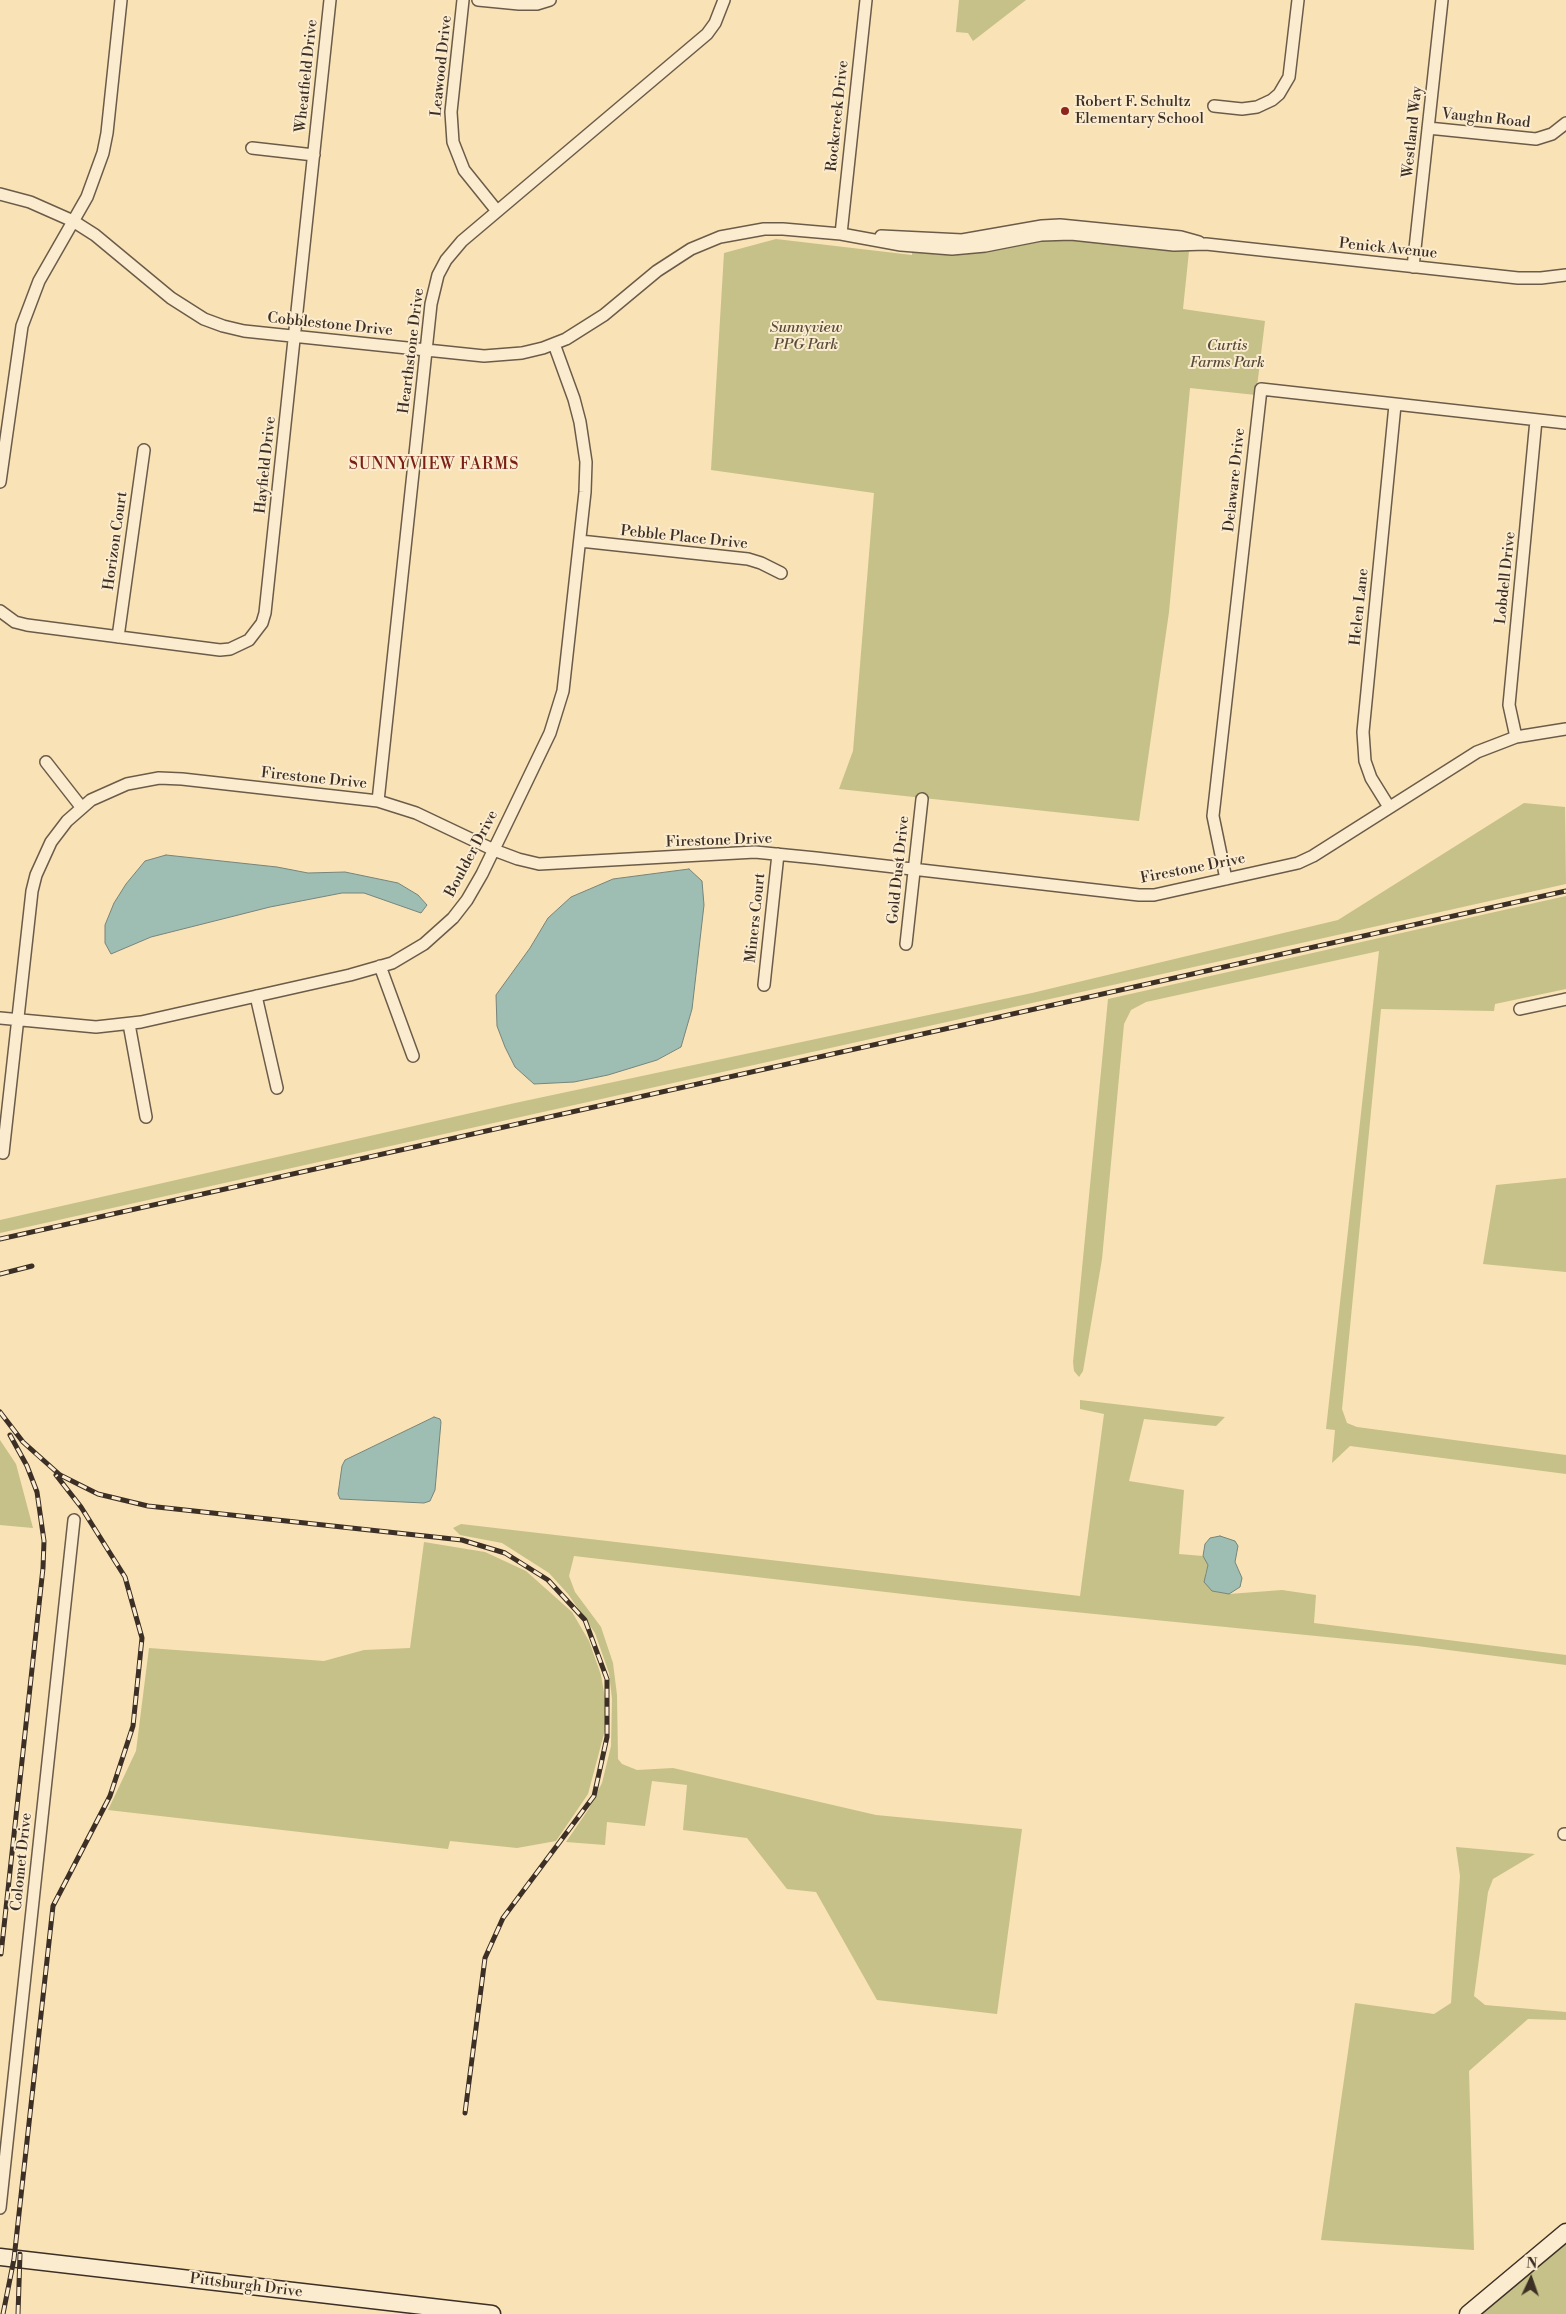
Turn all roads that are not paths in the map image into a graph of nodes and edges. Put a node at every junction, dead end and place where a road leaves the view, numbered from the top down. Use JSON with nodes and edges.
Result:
{"nodes":[{"id":1,"x":121,"y":0,"type":"edge"},
{"id":2,"x":330,"y":0,"type":"edge"},
{"id":3,"x":464,"y":0,"type":"edge"},
{"id":4,"x":478,"y":0,"type":"edge"},
{"id":5,"x":550,"y":0,"type":"edge"},
{"id":6,"x":724,"y":0,"type":"edge"},
{"id":7,"x":866,"y":0,"type":"edge"},
{"id":8,"x":1298,"y":0,"type":"edge"},
{"id":9,"x":1442,"y":0,"type":"edge"},
{"id":10,"x":1214,"y":106,"type":"dead end"},
{"id":11,"x":1566,"y":122,"type":"edge"},
{"id":12,"x":1428,"y":128,"type":"junction"},
{"id":13,"x":252,"y":148,"type":"dead end"},
{"id":14,"x":314,"y":155,"type":"junction"},
{"id":15,"x":0,"y":194,"type":"edge"},
{"id":16,"x":497,"y":211,"type":"junction"},
{"id":17,"x":73,"y":221,"type":"junction"},
{"id":18,"x":841,"y":234,"type":"junction"},
{"id":19,"x":1413,"y":267,"type":"junction"},
{"id":20,"x":1566,"y":275,"type":"edge"},
{"id":21,"x":295,"y":337,"type":"junction"},
{"id":22,"x":554,"y":344,"type":"junction"},
{"id":23,"x":426,"y":350,"type":"junction"},
{"id":24,"x":5,"y":405,"type":"edge"},
{"id":25,"x":1395,"y":405,"type":"junction"},
{"id":26,"x":1536,"y":420,"type":"junction"},
{"id":27,"x":1566,"y":423,"type":"edge"},
{"id":28,"x":144,"y":450,"type":"dead end"},
{"id":29,"x":0,"y":482,"type":"edge"},
{"id":30,"x":580,"y":541,"type":"junction"},
{"id":31,"x":781,"y":573,"type":"dead end"},
{"id":32,"x":0,"y":611,"type":"edge"},
{"id":33,"x":118,"y":637,"type":"junction"},
{"id":34,"x":1566,"y":729,"type":"edge"},
{"id":35,"x":1516,"y":737,"type":"junction"},
{"id":36,"x":46,"y":762,"type":"dead end"},
{"id":37,"x":922,"y":799,"type":"dead end"},
{"id":38,"x":378,"y":801,"type":"junction"},
{"id":39,"x":1389,"y":807,"type":"junction"},
{"id":40,"x":82,"y":808,"type":"junction"},
{"id":41,"x":494,"y":850,"type":"junction"},
{"id":42,"x":778,"y":854,"type":"junction"},
{"id":43,"x":915,"y":870,"type":"junction"},
{"id":44,"x":1226,"y":879,"type":"junction"},
{"id":45,"x":906,"y":944,"type":"dead end"},
{"id":46,"x":380,"y":966,"type":"junction"},
{"id":47,"x":764,"y":985,"type":"dead end"},
{"id":48,"x":256,"y":996,"type":"junction"},
{"id":49,"x":1566,"y":999,"type":"edge"},
{"id":50,"x":1520,"y":1009,"type":"dead end"},
{"id":51,"x":0,"y":1018,"type":"edge"},
{"id":52,"x":18,"y":1020,"type":"junction"},
{"id":53,"x":129,"y":1024,"type":"junction"},
{"id":54,"x":413,"y":1056,"type":"dead end"},
{"id":55,"x":277,"y":1088,"type":"dead end"},
{"id":56,"x":146,"y":1117,"type":"dead end"},
{"id":57,"x":3,"y":1153,"type":"dead end"},
{"id":58,"x":74,"y":1520,"type":"dead end"},
{"id":59,"x":0,"y":2208,"type":"edge"},
{"id":60,"x":1566,"y":2232,"type":"edge"},
{"id":61,"x":0,"y":2257,"type":"edge"},
{"id":62,"x":492,"y":2314,"type":"edge"},
{"id":63,"x":1468,"y":2314,"type":"edge"}],
"edges":[{"from":1,"to":17,"type":"street"},
{"from":2,"to":14,"type":"street","name":"Wheatfield Drive"},
{"from":3,"to":16,"type":"street","name":"Leawood Drive"},
{"from":4,"to":5,"type":"street"},
{"from":6,"to":16,"type":"street","name":"Hearthstone Drive"},
{"from":7,"to":18,"type":"street","name":"Rockcreek Drive"},
{"from":8,"to":10,"type":"street"},
{"from":9,"to":12,"type":"street","name":"Westland Way"},
{"from":11,"to":12,"type":"street","name":"Vaughn Road"},
{"from":12,"to":19,"type":"street","name":"Westland Way"},
{"from":13,"to":14,"type":"street"},
{"from":14,"to":21,"type":"street","name":"Hayfield Drive"},
{"from":15,"to":17,"type":"street","name":"Cobblestone Drive"},
{"from":16,"to":23,"type":"street","name":"Hearthstone Drive"},
{"from":17,"to":21,"type":"street","name":"Cobblestone Drive"},
{"from":17,"to":24,"type":"street"},
{"from":18,"to":19,"type":"street","name":"Penick Avenue"},
{"from":18,"to":22,"type":"street","name":"Cobblestone Drive"},
{"from":19,"to":20,"type":"street","name":"Penick Avenue"},
{"from":21,"to":23,"type":"street","name":"Cobblestone Drive"},
{"from":21,"to":33,"type":"street","name":"Hayfield Drive"},
{"from":22,"to":23,"type":"street","name":"Cobblestone Drive"},
{"from":22,"to":30,"type":"street","name":"Boulder Drive"},
{"from":23,"to":38,"type":"street","name":"Hearthstone Drive"},
{"from":24,"to":29,"type":"street"},
{"from":25,"to":26,"type":"street","name":"Delaware Drive"},
{"from":25,"to":39,"type":"street","name":"Helen Lane"},
{"from":25,"to":44,"type":"street","name":"Delaware Drive"},
{"from":26,"to":27,"type":"street","name":"Delaware Drive"},
{"from":26,"to":35,"type":"street","name":"Lobdell Drive"},
{"from":28,"to":33,"type":"street","name":"Horizon Court"},
{"from":30,"to":31,"type":"street","name":"Pebble Place Drive"},
{"from":30,"to":41,"type":"street","name":"Boulder Drive"},
{"from":32,"to":33,"type":"street","name":"Hayfield Drive"},
{"from":34,"to":35,"type":"street","name":"Firestone Drive"},
{"from":35,"to":39,"type":"street","name":"Firestone Drive"},
{"from":36,"to":40,"type":"street"},
{"from":37,"to":43,"type":"street","name":"Gold Dust Drive"},
{"from":38,"to":40,"type":"street","name":"Firestone Drive"},
{"from":38,"to":41,"type":"street","name":"Firestone Drive"},
{"from":39,"to":44,"type":"street","name":"Firestone Drive"},
{"from":40,"to":52,"type":"street","name":"Firestone Drive"},
{"from":41,"to":42,"type":"street","name":"Firestone Drive"},
{"from":41,"to":46,"type":"street","name":"Boulder Drive"},
{"from":42,"to":43,"type":"street","name":"Firestone Drive"},
{"from":42,"to":47,"type":"street","name":"Miners Court"},
{"from":43,"to":44,"type":"street","name":"Firestone Drive"},
{"from":43,"to":45,"type":"street","name":"Gold Dust Drive"},
{"from":46,"to":48,"type":"street","name":"Boulder Drive"},
{"from":46,"to":54,"type":"street"},
{"from":48,"to":53,"type":"street","name":"Boulder Drive"},
{"from":48,"to":55,"type":"street"},
{"from":49,"to":50,"type":"street"},
{"from":51,"to":52,"type":"street","name":"Boulder Drive"},
{"from":52,"to":53,"type":"street","name":"Boulder Drive"},
{"from":52,"to":57,"type":"street","name":"Firestone Drive"},
{"from":53,"to":56,"type":"street"},
{"from":58,"to":59,"type":"street","name":"Colomet Drive"},
{"from":60,"to":63,"type":"street"},
{"from":61,"to":62,"type":"street","name":"Pittsburgh Drive"}]}
